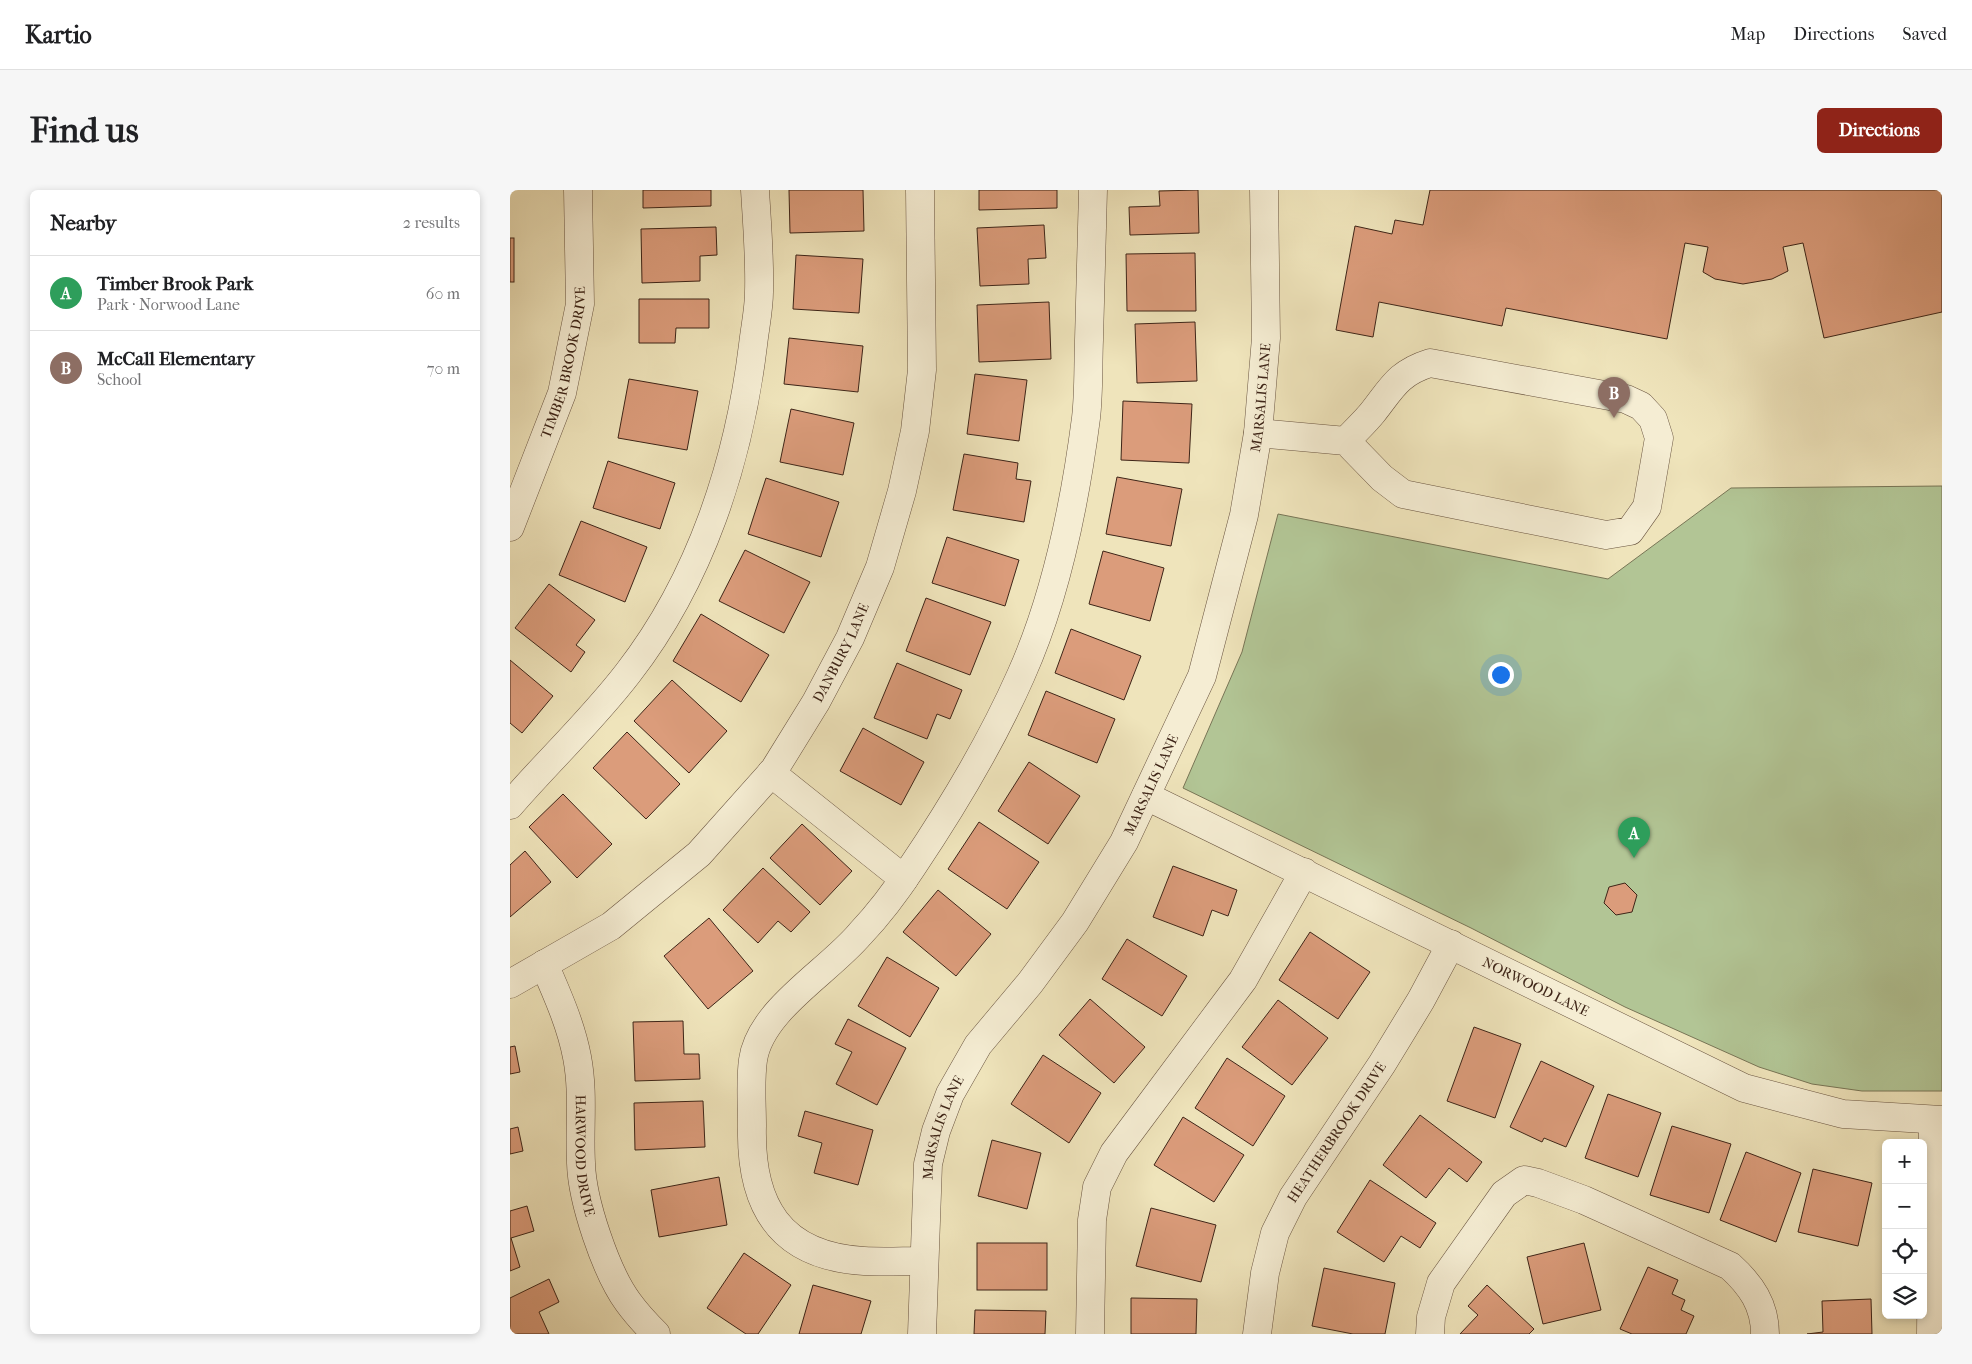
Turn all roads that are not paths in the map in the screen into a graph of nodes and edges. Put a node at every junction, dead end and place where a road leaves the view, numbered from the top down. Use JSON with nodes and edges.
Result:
{"nodes":[{"id":1,"x":578,"y":190,"type":"edge"},
{"id":2,"x":756,"y":190,"type":"edge"},
{"id":3,"x":920,"y":190,"type":"edge"},
{"id":4,"x":1093,"y":190,"type":"edge"},
{"id":5,"x":1264,"y":190,"type":"edge"},
{"id":6,"x":1258,"y":433,"type":"junction"},
{"id":7,"x":1346,"y":441,"type":"junction"},
{"id":8,"x":510,"y":527,"type":"edge"},
{"id":9,"x":771,"y":773,"type":"junction"},
{"id":10,"x":1146,"y":796,"type":"junction"},
{"id":11,"x":510,"y":805,"type":"edge"},
{"id":12,"x":1304,"y":872,"type":"junction"},
{"id":13,"x":904,"y":879,"type":"junction"},
{"id":14,"x":1451,"y":944,"type":"junction"},
{"id":15,"x":544,"y":964,"type":"junction"},
{"id":16,"x":510,"y":984,"type":"edge"},
{"id":17,"x":1937,"y":1120,"type":"edge"},
{"id":18,"x":923,"y":1261,"type":"junction"},
{"id":19,"x":656,"y":1334,"type":"edge"},
{"id":20,"x":922,"y":1334,"type":"edge"},
{"id":21,"x":1090,"y":1334,"type":"edge"},
{"id":22,"x":1257,"y":1334,"type":"edge"},
{"id":23,"x":1430,"y":1334,"type":"edge"},
{"id":24,"x":1765,"y":1334,"type":"edge"},
{"id":25,"x":1931,"y":1334,"type":"edge"}],
"edges":[{"from":1,"to":8,"type":"street","name":"TIMBER BROOK DRIVE"},
{"from":2,"to":11,"type":"street"},
{"from":3,"to":9,"type":"street","name":"DANBURY LANE"},
{"from":4,"to":13,"type":"street"},
{"from":5,"to":6,"type":"street","name":"MARSALIS LANE"},
{"from":6,"to":7,"type":"street"},
{"from":6,"to":10,"type":"street","name":"MARSALIS LANE"},
{"from":7,"to":7,"type":"street"},
{"from":9,"to":13,"type":"street"},
{"from":9,"to":15,"type":"street","name":"DANBURY LANE"},
{"from":10,"to":12,"type":"street","name":"NORWOOD LANE"},
{"from":10,"to":18,"type":"street","name":"MARSALIS LANE"},
{"from":12,"to":14,"type":"street","name":"NORWOOD LANE"},
{"from":12,"to":21,"type":"street"},
{"from":13,"to":18,"type":"street"},
{"from":14,"to":17,"type":"street","name":"NORWOOD LANE"},
{"from":14,"to":22,"type":"street","name":"HEATHERBROOK DRIVE"},
{"from":15,"to":16,"type":"street","name":"DANBURY LANE"},
{"from":15,"to":19,"type":"street","name":"HARWOOD DRIVE"},
{"from":17,"to":25,"type":"street"},
{"from":18,"to":20,"type":"street","name":"MARSALIS LANE"},
{"from":23,"to":24,"type":"street"}]}
